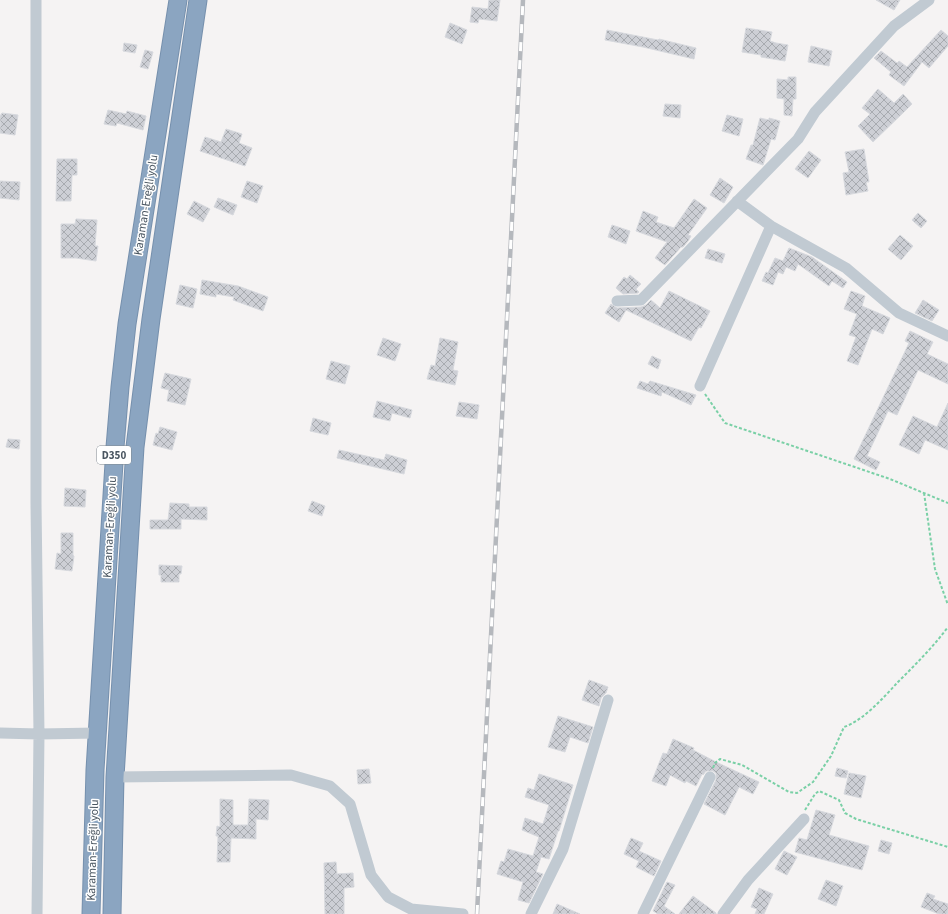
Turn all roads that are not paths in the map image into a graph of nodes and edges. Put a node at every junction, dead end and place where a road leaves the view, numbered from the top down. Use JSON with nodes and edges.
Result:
{"nodes":[{"id":1,"x":36,"y":0,"type":"edge"},
{"id":2,"x":178,"y":0,"type":"edge"},
{"id":3,"x":198,"y":0,"type":"edge"},
{"id":4,"x":929,"y":0,"type":"edge"},
{"id":5,"x":737,"y":201,"type":"junction"},
{"id":6,"x":771,"y":226,"type":"junction"},
{"id":7,"x":617,"y":301,"type":"dead end"},
{"id":8,"x":948,"y":336,"type":"edge"},
{"id":9,"x":700,"y":386,"type":"road end"},
{"id":10,"x":608,"y":700,"type":"dead end"},
{"id":11,"x":0,"y":733,"type":"edge"},
{"id":12,"x":39,"y":734,"type":"junction"},
{"id":13,"x":97,"y":734,"type":"junction"},
{"id":14,"x":115,"y":777,"type":"junction"},
{"id":15,"x":710,"y":777,"type":"road end"},
{"id":16,"x":804,"y":819,"type":"road end"},
{"id":17,"x":413,"y":911,"type":"edge"},
{"id":18,"x":37,"y":914,"type":"edge"},
{"id":19,"x":91,"y":914,"type":"edge"},
{"id":20,"x":112,"y":914,"type":"edge"},
{"id":21,"x":463,"y":914,"type":"edge"},
{"id":22,"x":531,"y":914,"type":"edge"},
{"id":23,"x":643,"y":914,"type":"edge"},
{"id":24,"x":723,"y":914,"type":"edge"}],
"edges":[{"from":1,"to":12,"type":"street"},
{"from":2,"to":13,"type":"highway","name":"Karaman-Ereğli yolu","number":"D350"},
{"from":3,"to":14,"type":"highway","name":"Karaman-Ereğli yolu","number":"D350"},
{"from":4,"to":5,"type":"street"},
{"from":5,"to":6,"type":"street"},
{"from":5,"to":7,"type":"street"},
{"from":6,"to":8,"type":"street"},
{"from":6,"to":9,"type":"street"},
{"from":10,"to":22,"type":"street"},
{"from":11,"to":12,"type":"street"},
{"from":12,"to":13,"type":"street"},
{"from":12,"to":18,"type":"street"},
{"from":13,"to":19,"type":"highway","name":"Karaman-Ereğli yolu","number":"D350"},
{"from":14,"to":17,"type":"street"},
{"from":14,"to":20,"type":"highway","name":"Karaman-Ereğli yolu","number":"D350"},
{"from":15,"to":23,"type":"street"},
{"from":16,"to":24,"type":"street"},
{"from":17,"to":21,"type":"street"}]}
